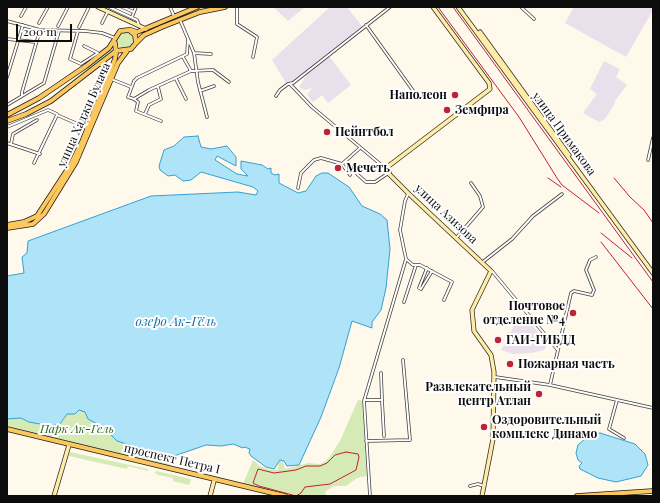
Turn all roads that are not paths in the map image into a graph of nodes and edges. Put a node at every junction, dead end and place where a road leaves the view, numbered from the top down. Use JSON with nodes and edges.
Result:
{"nodes":[{"id":1,"x":26,"y":7,"type":"edge"},
{"id":2,"x":48,"y":7,"type":"edge"},
{"id":3,"x":68,"y":7,"type":"edge"},
{"id":4,"x":89,"y":7,"type":"edge"},
{"id":5,"x":98,"y":7,"type":"edge"},
{"id":6,"x":122,"y":7,"type":"edge"},
{"id":7,"x":136,"y":7,"type":"edge"},
{"id":8,"x":170,"y":7,"type":"edge"},
{"id":9,"x":197,"y":7,"type":"edge"},
{"id":10,"x":225,"y":7,"type":"edge"},
{"id":11,"x":237,"y":7,"type":"edge"},
{"id":12,"x":390,"y":7,"type":"edge"},
{"id":13,"x":434,"y":7,"type":"edge"},
{"id":14,"x":521,"y":7,"type":"edge"},
{"id":15,"x":218,"y":8,"type":"edge"},
{"id":16,"x":461,"y":8,"type":"edge"},
{"id":17,"x":109,"y":9,"type":"edge"},
{"id":18,"x":134,"y":12,"type":"junction"},
{"id":19,"x":21,"y":16,"type":"dead end"},
{"id":20,"x":174,"y":16,"type":"junction"},
{"id":21,"x":132,"y":17,"type":"junction"},
{"id":22,"x":534,"y":19,"type":"dead end"},
{"id":23,"x":180,"y":20,"type":"junction"},
{"id":24,"x":7,"y":21,"type":"edge"},
{"id":25,"x":39,"y":23,"type":"dead end"},
{"id":26,"x":102,"y":23,"type":"dead end"},
{"id":27,"x":23,"y":25,"type":"junction"},
{"id":28,"x":139,"y":25,"type":"junction"},
{"id":29,"x":366,"y":25,"type":"junction"},
{"id":30,"x":58,"y":26,"type":"dead end"},
{"id":31,"x":78,"y":27,"type":"dead end"},
{"id":32,"x":146,"y":29,"type":"junction"},
{"id":33,"x":40,"y":30,"type":"junction"},
{"id":34,"x":129,"y":30,"type":"junction"},
{"id":35,"x":59,"y":31,"type":"junction"},
{"id":36,"x":78,"y":31,"type":"junction"},
{"id":37,"x":115,"y":38,"type":"junction"},
{"id":38,"x":7,"y":39,"type":"edge"},
{"id":39,"x":188,"y":39,"type":"junction"},
{"id":40,"x":18,"y":40,"type":"junction"},
{"id":41,"x":36,"y":42,"type":"junction"},
{"id":42,"x":136,"y":43,"type":"junction"},
{"id":43,"x":84,"y":46,"type":"dead end"},
{"id":44,"x":118,"y":50,"type":"junction"},
{"id":45,"x":127,"y":51,"type":"junction"},
{"id":46,"x":194,"y":53,"type":"junction"},
{"id":47,"x":211,"y":54,"type":"dead end"},
{"id":48,"x":183,"y":57,"type":"junction"},
{"id":49,"x":253,"y":57,"type":"dead end"},
{"id":50,"x":97,"y":65,"type":"junction"},
{"id":51,"x":191,"y":71,"type":"junction"},
{"id":52,"x":110,"y":72,"type":"junction"},
{"id":53,"x":196,"y":72,"type":"junction"},
{"id":54,"x":7,"y":77,"type":"edge"},
{"id":55,"x":110,"y":79,"type":"junction"},
{"id":56,"x":176,"y":79,"type":"junction"},
{"id":57,"x":229,"y":82,"type":"dead end"},
{"id":58,"x":290,"y":84,"type":"junction"},
{"id":59,"x":214,"y":86,"type":"dead end"},
{"id":60,"x":131,"y":87,"type":"junction"},
{"id":61,"x":158,"y":87,"type":"junction"},
{"id":62,"x":200,"y":91,"type":"junction"},
{"id":63,"x":414,"y":92,"type":"dead end"},
{"id":64,"x":22,"y":96,"type":"junction"},
{"id":65,"x":276,"y":96,"type":"dead end"},
{"id":66,"x":134,"y":99,"type":"junction"},
{"id":67,"x":186,"y":99,"type":"dead end"},
{"id":68,"x":7,"y":105,"type":"edge"},
{"id":69,"x":145,"y":114,"type":"junction"},
{"id":70,"x":7,"y":115,"type":"edge"},
{"id":71,"x":58,"y":115,"type":"junction"},
{"id":72,"x":207,"y":117,"type":"dead end"},
{"id":73,"x":37,"y":120,"type":"dead end"},
{"id":74,"x":7,"y":121,"type":"edge"},
{"id":75,"x":161,"y":121,"type":"dead end"},
{"id":76,"x":7,"y":127,"type":"edge"},
{"id":77,"x":89,"y":128,"type":"junction"},
{"id":78,"x":653,"y":138,"type":"edge"},
{"id":79,"x":7,"y":143,"type":"edge"},
{"id":80,"x":11,"y":144,"type":"junction"},
{"id":81,"x":360,"y":148,"type":"junction"},
{"id":82,"x":40,"y":154,"type":"junction"},
{"id":83,"x":648,"y":160,"type":"dead end"},
{"id":84,"x":34,"y":164,"type":"dead end"},
{"id":85,"x":342,"y":164,"type":"junction"},
{"id":86,"x":388,"y":171,"type":"junction"},
{"id":87,"x":357,"y":174,"type":"dead end"},
{"id":88,"x":350,"y":175,"type":"dead end"},
{"id":89,"x":471,"y":183,"type":"dead end"},
{"id":90,"x":298,"y":188,"type":"dead end"},
{"id":91,"x":408,"y":193,"type":"junction"},
{"id":92,"x":562,"y":194,"type":"dead end"},
{"id":93,"x":7,"y":225,"type":"edge"},
{"id":94,"x":19,"y":225,"type":"junction"},
{"id":95,"x":7,"y":228,"type":"edge"},
{"id":96,"x":457,"y":237,"type":"junction"},
{"id":97,"x":596,"y":257,"type":"dead end"},
{"id":98,"x":406,"y":259,"type":"junction"},
{"id":99,"x":484,"y":261,"type":"junction"},
{"id":100,"x":416,"y":265,"type":"junction"},
{"id":101,"x":427,"y":268,"type":"junction"},
{"id":102,"x":653,"y":270,"type":"edge"},
{"id":103,"x":432,"y":271,"type":"junction"},
{"id":104,"x":492,"y":272,"type":"junction"},
{"id":105,"x":653,"y":274,"type":"edge"},
{"id":106,"x":444,"y":300,"type":"dead end"},
{"id":107,"x":404,"y":302,"type":"dead end"},
{"id":108,"x":557,"y":350,"type":"junction"},
{"id":109,"x":403,"y":360,"type":"dead end"},
{"id":110,"x":381,"y":373,"type":"dead end"},
{"id":111,"x":496,"y":377,"type":"junction"},
{"id":112,"x":550,"y":385,"type":"junction"},
{"id":113,"x":364,"y":400,"type":"junction"},
{"id":114,"x":382,"y":400,"type":"junction"},
{"id":115,"x":617,"y":400,"type":"junction"},
{"id":116,"x":653,"y":408,"type":"edge"},
{"id":117,"x":7,"y":430,"type":"edge"},
{"id":118,"x":384,"y":436,"type":"dead end"},
{"id":119,"x":624,"y":438,"type":"dead end"},
{"id":120,"x":366,"y":441,"type":"junction"},
{"id":121,"x":68,"y":446,"type":"junction"},
{"id":122,"x":214,"y":481,"type":"junction"},
{"id":123,"x":470,"y":486,"type":"dead end"},
{"id":124,"x":485,"y":486,"type":"junction"},
{"id":125,"x":653,"y":492,"type":"edge"},
{"id":126,"x":54,"y":496,"type":"edge"},
{"id":127,"x":210,"y":496,"type":"edge"},
{"id":128,"x":276,"y":496,"type":"edge"},
{"id":129,"x":285,"y":496,"type":"edge"},
{"id":130,"x":370,"y":496,"type":"edge"},
{"id":131,"x":483,"y":496,"type":"edge"},
{"id":132,"x":577,"y":496,"type":"edge"},
{"id":133,"x":609,"y":496,"type":"edge"}],
"edges":[{"from":1,"to":19,"type":"street"},
{"from":2,"to":25,"type":"street"},
{"from":3,"to":30,"type":"street"},
{"from":4,"to":31,"type":"street"},
{"from":5,"to":17,"type":"main road"},
{"from":6,"to":18,"type":"street"},
{"from":7,"to":18,"type":"street"},
{"from":8,"to":20,"type":"street"},
{"from":9,"to":20,"type":"main road"},
{"from":10,"to":15,"type":"main road"},
{"from":11,"to":49,"type":"street"},
{"from":12,"to":29,"type":"street"},
{"from":13,"to":86,"type":"main road"},
{"from":14,"to":22,"type":"street"},
{"from":15,"to":23,"type":"main road"},
{"from":16,"to":102,"type":"main road","name":"улица Примакова"},
{"from":16,"to":105,"type":"main road","name":"улица Примакова"},
{"from":17,"to":21,"type":"street"},
{"from":17,"to":26,"type":"street"},
{"from":17,"to":28,"type":"main road"},
{"from":18,"to":21,"type":"street"},
{"from":20,"to":32,"type":"main road"},
{"from":21,"to":28,"type":"street"},
{"from":23,"to":39,"type":"street"},
{"from":23,"to":42,"type":"main road"},
{"from":24,"to":27,"type":"street"},
{"from":27,"to":33,"type":"street"},
{"from":27,"to":40,"type":"street"},
{"from":28,"to":32,"type":"main road"},
{"from":29,"to":58,"type":"street"},
{"from":29,"to":63,"type":"street"},
{"from":32,"to":34,"type":"main road"},
{"from":33,"to":35,"type":"street"},
{"from":33,"to":41,"type":"street"},
{"from":34,"to":37,"type":"main road"},
{"from":34,"to":42,"type":"main road"},
{"from":35,"to":36,"type":"street"},
{"from":35,"to":64,"type":"street"},
{"from":36,"to":37,"type":"street"},
{"from":36,"to":43,"type":"street"},
{"from":37,"to":44,"type":"main road"},
{"from":37,"to":70,"type":"main road"},
{"from":38,"to":40,"type":"street"},
{"from":39,"to":46,"type":"street"},
{"from":39,"to":48,"type":"street"},
{"from":40,"to":41,"type":"street"},
{"from":40,"to":54,"type":"street"},
{"from":41,"to":64,"type":"street"},
{"from":42,"to":45,"type":"main road"},
{"from":44,"to":45,"type":"main road"},
{"from":44,"to":50,"type":"main road"},
{"from":44,"to":52,"type":"main road","name":"улица Хаджи Булача"},
{"from":45,"to":55,"type":"main road","name":"улица Хаджи Булача"},
{"from":46,"to":47,"type":"street"},
{"from":46,"to":53,"type":"street"},
{"from":48,"to":51,"type":"street"},
{"from":48,"to":60,"type":"street"},
{"from":50,"to":52,"type":"main road"},
{"from":50,"to":74,"type":"main road"},
{"from":51,"to":53,"type":"street"},
{"from":51,"to":56,"type":"street"},
{"from":52,"to":55,"type":"main road","name":"улица Хаджи Булача"},
{"from":53,"to":57,"type":"street"},
{"from":53,"to":62,"type":"street"},
{"from":55,"to":60,"type":"street"},
{"from":55,"to":77,"type":"main road","name":"улица Хаджи Булача"},
{"from":56,"to":61,"type":"street"},
{"from":56,"to":67,"type":"street"},
{"from":58,"to":65,"type":"street"},
{"from":58,"to":81,"type":"street"},
{"from":59,"to":62,"type":"street"},
{"from":60,"to":66,"type":"street"},
{"from":61,"to":66,"type":"street"},
{"from":61,"to":69,"type":"street"},
{"from":62,"to":72,"type":"street"},
{"from":64,"to":68,"type":"street"},
{"from":66,"to":69,"type":"street"},
{"from":69,"to":75,"type":"street"},
{"from":71,"to":76,"type":"street"},
{"from":71,"to":77,"type":"street"},
{"from":71,"to":82,"type":"street"},
{"from":73,"to":80,"type":"street"},
{"from":77,"to":94,"type":"main road","name":"улица Хаджи Булача"},
{"from":78,"to":83,"type":"street"},
{"from":79,"to":80,"type":"street"},
{"from":80,"to":82,"type":"street"},
{"from":81,"to":85,"type":"street"},
{"from":81,"to":86,"type":"street"},
{"from":82,"to":84,"type":"street"},
{"from":85,"to":88,"type":"street"},
{"from":85,"to":90,"type":"street"},
{"from":86,"to":87,"type":"street"},
{"from":86,"to":91,"type":"main road","name":"улица Азизова"},
{"from":86,"to":96,"type":"main road","name":"улица Азизова"},
{"from":89,"to":96,"type":"street"},
{"from":91,"to":98,"type":"street"},
{"from":91,"to":111,"type":"main road","name":"улица Азизова"},
{"from":92,"to":99,"type":"street"},
{"from":93,"to":94,"type":"main road","name":"улица Хаджи Булача"},
{"from":94,"to":95,"type":"main road","name":"улица Хаджи Булача"},
{"from":96,"to":99,"type":"main road","name":"улица Азизова"},
{"from":97,"to":108,"type":"street"},
{"from":98,"to":100,"type":"street"},
{"from":98,"to":113,"type":"street"},
{"from":99,"to":104,"type":"main road","name":"улица Азизова"},
{"from":100,"to":101,"type":"street"},
{"from":100,"to":107,"type":"street"},
{"from":101,"to":103,"type":"street"},
{"from":101,"to":103,"type":"street"},
{"from":103,"to":106,"type":"street"},
{"from":104,"to":108,"type":"street"},
{"from":104,"to":111,"type":"main road","name":"улица Азизова"},
{"from":108,"to":112,"type":"street"},
{"from":109,"to":120,"type":"street"},
{"from":110,"to":114,"type":"street"},
{"from":111,"to":112,"type":"street"},
{"from":111,"to":124,"type":"main road","name":"улица Азизова"},
{"from":112,"to":115,"type":"street"},
{"from":113,"to":114,"type":"street"},
{"from":113,"to":120,"type":"street"},
{"from":114,"to":118,"type":"street"},
{"from":115,"to":116,"type":"street"},
{"from":115,"to":119,"type":"street"},
{"from":117,"to":121,"type":"main road","name":"проспект Петра I"},
{"from":120,"to":130,"type":"street"},
{"from":121,"to":122,"type":"main road","name":"проспект Петра I"},
{"from":121,"to":126,"type":"main road"},
{"from":121,"to":129,"type":"main road","name":"проспект Петра I"},
{"from":122,"to":127,"type":"main road"},
{"from":122,"to":128,"type":"main road","name":"проспект Петра I"},
{"from":123,"to":124,"type":"street"},
{"from":124,"to":131,"type":"main road","name":"улица Азизова"},
{"from":125,"to":132,"type":"main road"},
{"from":125,"to":133,"type":"main road"}]}
